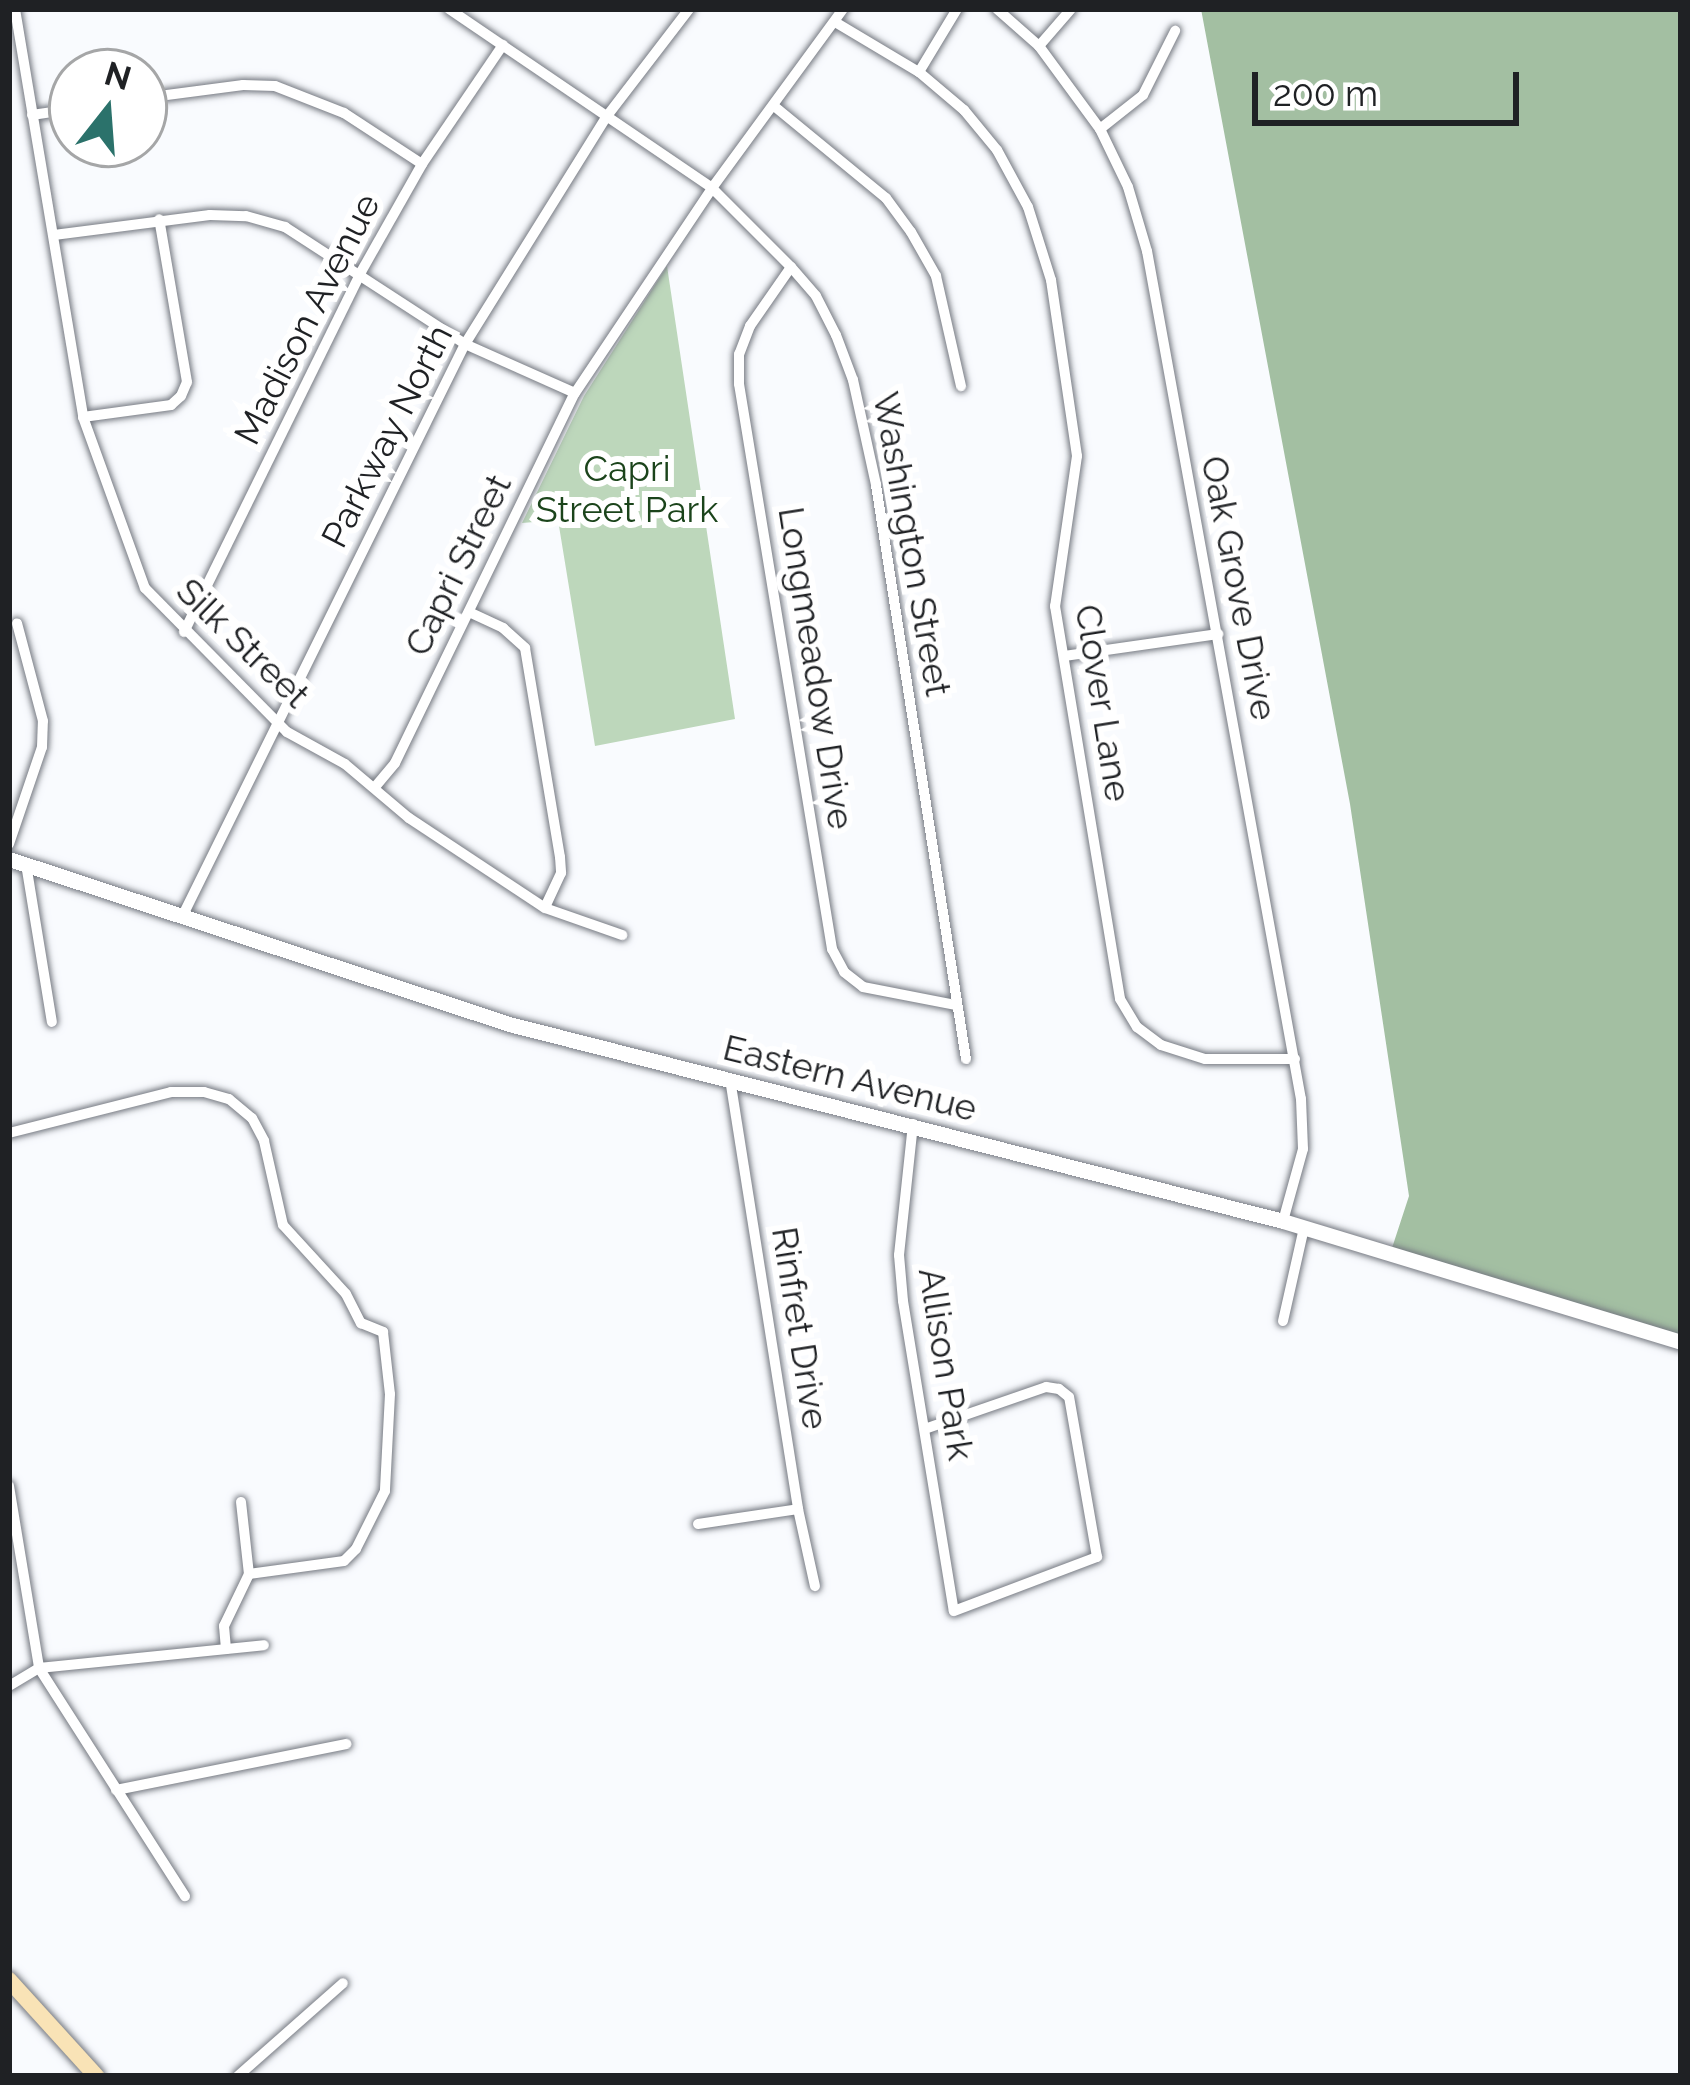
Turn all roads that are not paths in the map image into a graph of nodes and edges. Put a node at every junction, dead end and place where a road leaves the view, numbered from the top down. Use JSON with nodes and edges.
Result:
{"nodes":[{"id":1,"x":15,"y":9,"type":"edge"},
{"id":2,"x":449,"y":9,"type":"edge"},
{"id":3,"x":689,"y":9,"type":"edge"},
{"id":4,"x":843,"y":9,"type":"edge"},
{"id":5,"x":957,"y":9,"type":"edge"},
{"id":6,"x":997,"y":9,"type":"edge"},
{"id":7,"x":1071,"y":9,"type":"edge"},
{"id":8,"x":835,"y":22,"type":"junction"},
{"id":9,"x":1175,"y":32,"type":"dead end"},
{"id":10,"x":503,"y":46,"type":"junction"},
{"id":11,"x":1039,"y":46,"type":"junction"},
{"id":12,"x":919,"y":73,"type":"junction"},
{"id":13,"x":168,"y":95,"type":"edge"},
{"id":14,"x":773,"y":106,"type":"junction"},
{"id":15,"x":48,"y":113,"type":"edge"},
{"id":16,"x":32,"y":115,"type":"junction"},
{"id":17,"x":607,"y":116,"type":"junction"},
{"id":18,"x":1100,"y":129,"type":"junction"},
{"id":19,"x":422,"y":164,"type":"junction"},
{"id":20,"x":712,"y":188,"type":"junction"},
{"id":21,"x":160,"y":219,"type":"junction"},
{"id":22,"x":54,"y":235,"type":"junction"},
{"id":23,"x":791,"y":267,"type":"junction"},
{"id":24,"x":361,"y":272,"type":"junction"},
{"id":25,"x":465,"y":344,"type":"junction"},
{"id":26,"x":961,"y":386,"type":"dead end"},
{"id":27,"x":575,"y":393,"type":"junction"},
{"id":28,"x":83,"y":417,"type":"junction"},
{"id":29,"x":469,"y":612,"type":"junction"},
{"id":30,"x":17,"y":623,"type":"dead end"},
{"id":31,"x":184,"y":632,"type":"junction"},
{"id":32,"x":1218,"y":634,"type":"junction"},
{"id":33,"x":1064,"y":656,"type":"junction"},
{"id":34,"x":277,"y":723,"type":"junction"},
{"id":35,"x":374,"y":787,"type":"junction"},
{"id":36,"x":9,"y":844,"type":"edge"},
{"id":37,"x":18,"y":861,"type":"edge"},
{"id":38,"x":545,"y":908,"type":"junction"},
{"id":39,"x":184,"y":915,"type":"junction"},
{"id":40,"x":622,"y":935,"type":"dead end"},
{"id":41,"x":956,"y":1005,"type":"junction"},
{"id":42,"x":52,"y":1022,"type":"dead end"},
{"id":43,"x":966,"y":1059,"type":"dead end"},
{"id":44,"x":1295,"y":1059,"type":"junction"},
{"id":45,"x":730,"y":1079,"type":"junction"},
{"id":46,"x":913,"y":1124,"type":"junction"},
{"id":47,"x":9,"y":1132,"type":"edge"},
{"id":48,"x":1283,"y":1221,"type":"junction"},
{"id":49,"x":1304,"y":1228,"type":"junction"},
{"id":50,"x":1283,"y":1321,"type":"dead end"},
{"id":51,"x":1681,"y":1342,"type":"edge"},
{"id":52,"x":925,"y":1429,"type":"junction"},
{"id":53,"x":9,"y":1486,"type":"edge"},
{"id":54,"x":241,"y":1502,"type":"dead end"},
{"id":55,"x":798,"y":1509,"type":"junction"},
{"id":56,"x":698,"y":1524,"type":"dead end"},
{"id":57,"x":249,"y":1574,"type":"junction"},
{"id":58,"x":815,"y":1586,"type":"dead end"},
{"id":59,"x":264,"y":1646,"type":"dead end"},
{"id":60,"x":226,"y":1649,"type":"junction"},
{"id":61,"x":39,"y":1668,"type":"junction"},
{"id":62,"x":9,"y":1686,"type":"edge"},
{"id":63,"x":346,"y":1744,"type":"dead end"},
{"id":64,"x":116,"y":1790,"type":"junction"},
{"id":65,"x":185,"y":1896,"type":"dead end"},
{"id":66,"x":9,"y":1980,"type":"edge"},
{"id":67,"x":343,"y":1983,"type":"dead end"},
{"id":68,"x":96,"y":2076,"type":"edge"},
{"id":69,"x":238,"y":2076,"type":"edge"}],
"edges":[{"from":1,"to":16,"type":"street","name":"Silk Street"},
{"from":2,"to":10,"type":"street","name":"Washington Street"},
{"from":3,"to":17,"type":"street","name":"Parkway North"},
{"from":4,"to":8,"type":"street","name":"Capri Street"},
{"from":5,"to":12,"type":"street"},
{"from":6,"to":11,"type":"street","name":"Oak Grove Drive"},
{"from":7,"to":11,"type":"street"},
{"from":8,"to":12,"type":"street","name":"Clover Lane"},
{"from":8,"to":14,"type":"street","name":"Capri Street"},
{"from":9,"to":18,"type":"street"},
{"from":10,"to":17,"type":"street","name":"Washington Street"},
{"from":10,"to":19,"type":"street","name":"Madison Avenue"},
{"from":11,"to":18,"type":"street","name":"Oak Grove Drive"},
{"from":12,"to":33,"type":"street","name":"Clover Lane"},
{"from":13,"to":19,"type":"street"},
{"from":14,"to":20,"type":"street","name":"Capri Street"},
{"from":14,"to":26,"type":"street"},
{"from":15,"to":16,"type":"street"},
{"from":16,"to":22,"type":"street","name":"Silk Street"},
{"from":17,"to":20,"type":"street","name":"Washington Street"},
{"from":17,"to":25,"type":"street","name":"Parkway North"},
{"from":18,"to":32,"type":"street","name":"Oak Grove Drive"},
{"from":19,"to":24,"type":"street","name":"Madison Avenue"},
{"from":20,"to":23,"type":"street","name":"Washington Street"},
{"from":20,"to":27,"type":"street","name":"Capri Street"},
{"from":21,"to":22,"type":"street"},
{"from":21,"to":24,"type":"street"},
{"from":21,"to":28,"type":"street"},
{"from":22,"to":28,"type":"street","name":"Silk Street"},
{"from":23,"to":41,"type":"street","name":"Washington Street"},
{"from":23,"to":41,"type":"street","name":"Longmeadow Drive"},
{"from":24,"to":25,"type":"street"},
{"from":24,"to":31,"type":"street","name":"Madison Avenue"},
{"from":25,"to":27,"type":"street"},
{"from":25,"to":34,"type":"street","name":"Parkway North"},
{"from":27,"to":29,"type":"street","name":"Capri Street"},
{"from":28,"to":31,"type":"street","name":"Silk Street"},
{"from":29,"to":35,"type":"street","name":"Capri Street"},
{"from":29,"to":38,"type":"street"},
{"from":30,"to":36,"type":"street"},
{"from":31,"to":34,"type":"street","name":"Silk Street"},
{"from":32,"to":33,"type":"street"},
{"from":32,"to":44,"type":"street","name":"Oak Grove Drive"},
{"from":33,"to":44,"type":"street","name":"Clover Lane"},
{"from":34,"to":35,"type":"street","name":"Silk Street"},
{"from":34,"to":39,"type":"street","name":"Parkway North"},
{"from":35,"to":38,"type":"street","name":"Silk Street"},
{"from":37,"to":39,"type":"street","name":"Eastern Avenue"},
{"from":37,"to":42,"type":"street"},
{"from":38,"to":40,"type":"street","name":"Silk Street"},
{"from":39,"to":45,"type":"street","name":"Eastern Avenue"},
{"from":41,"to":43,"type":"street","name":"Washington Street"},
{"from":44,"to":48,"type":"street","name":"Oak Grove Drive"},
{"from":45,"to":46,"type":"street","name":"Eastern Avenue"},
{"from":45,"to":55,"type":"street","name":"Rinfret Drive"},
{"from":46,"to":48,"type":"street","name":"Eastern Avenue"},
{"from":46,"to":52,"type":"street","name":"Allison Park"},
{"from":47,"to":57,"type":"street"},
{"from":48,"to":49,"type":"street","name":"Eastern Avenue"},
{"from":49,"to":50,"type":"street"},
{"from":49,"to":51,"type":"street","name":"Eastern Avenue"},
{"from":52,"to":52,"type":"street","name":"Allison Park"},
{"from":53,"to":61,"type":"street"},
{"from":54,"to":57,"type":"street"},
{"from":55,"to":56,"type":"street"},
{"from":55,"to":58,"type":"street","name":"Rinfret Drive"},
{"from":57,"to":60,"type":"street"},
{"from":59,"to":60,"type":"street"},
{"from":60,"to":61,"type":"street"},
{"from":61,"to":62,"type":"street"},
{"from":61,"to":64,"type":"street"},
{"from":63,"to":64,"type":"street"},
{"from":64,"to":65,"type":"street"},
{"from":66,"to":68,"type":"main road"},
{"from":67,"to":69,"type":"street"}]}
